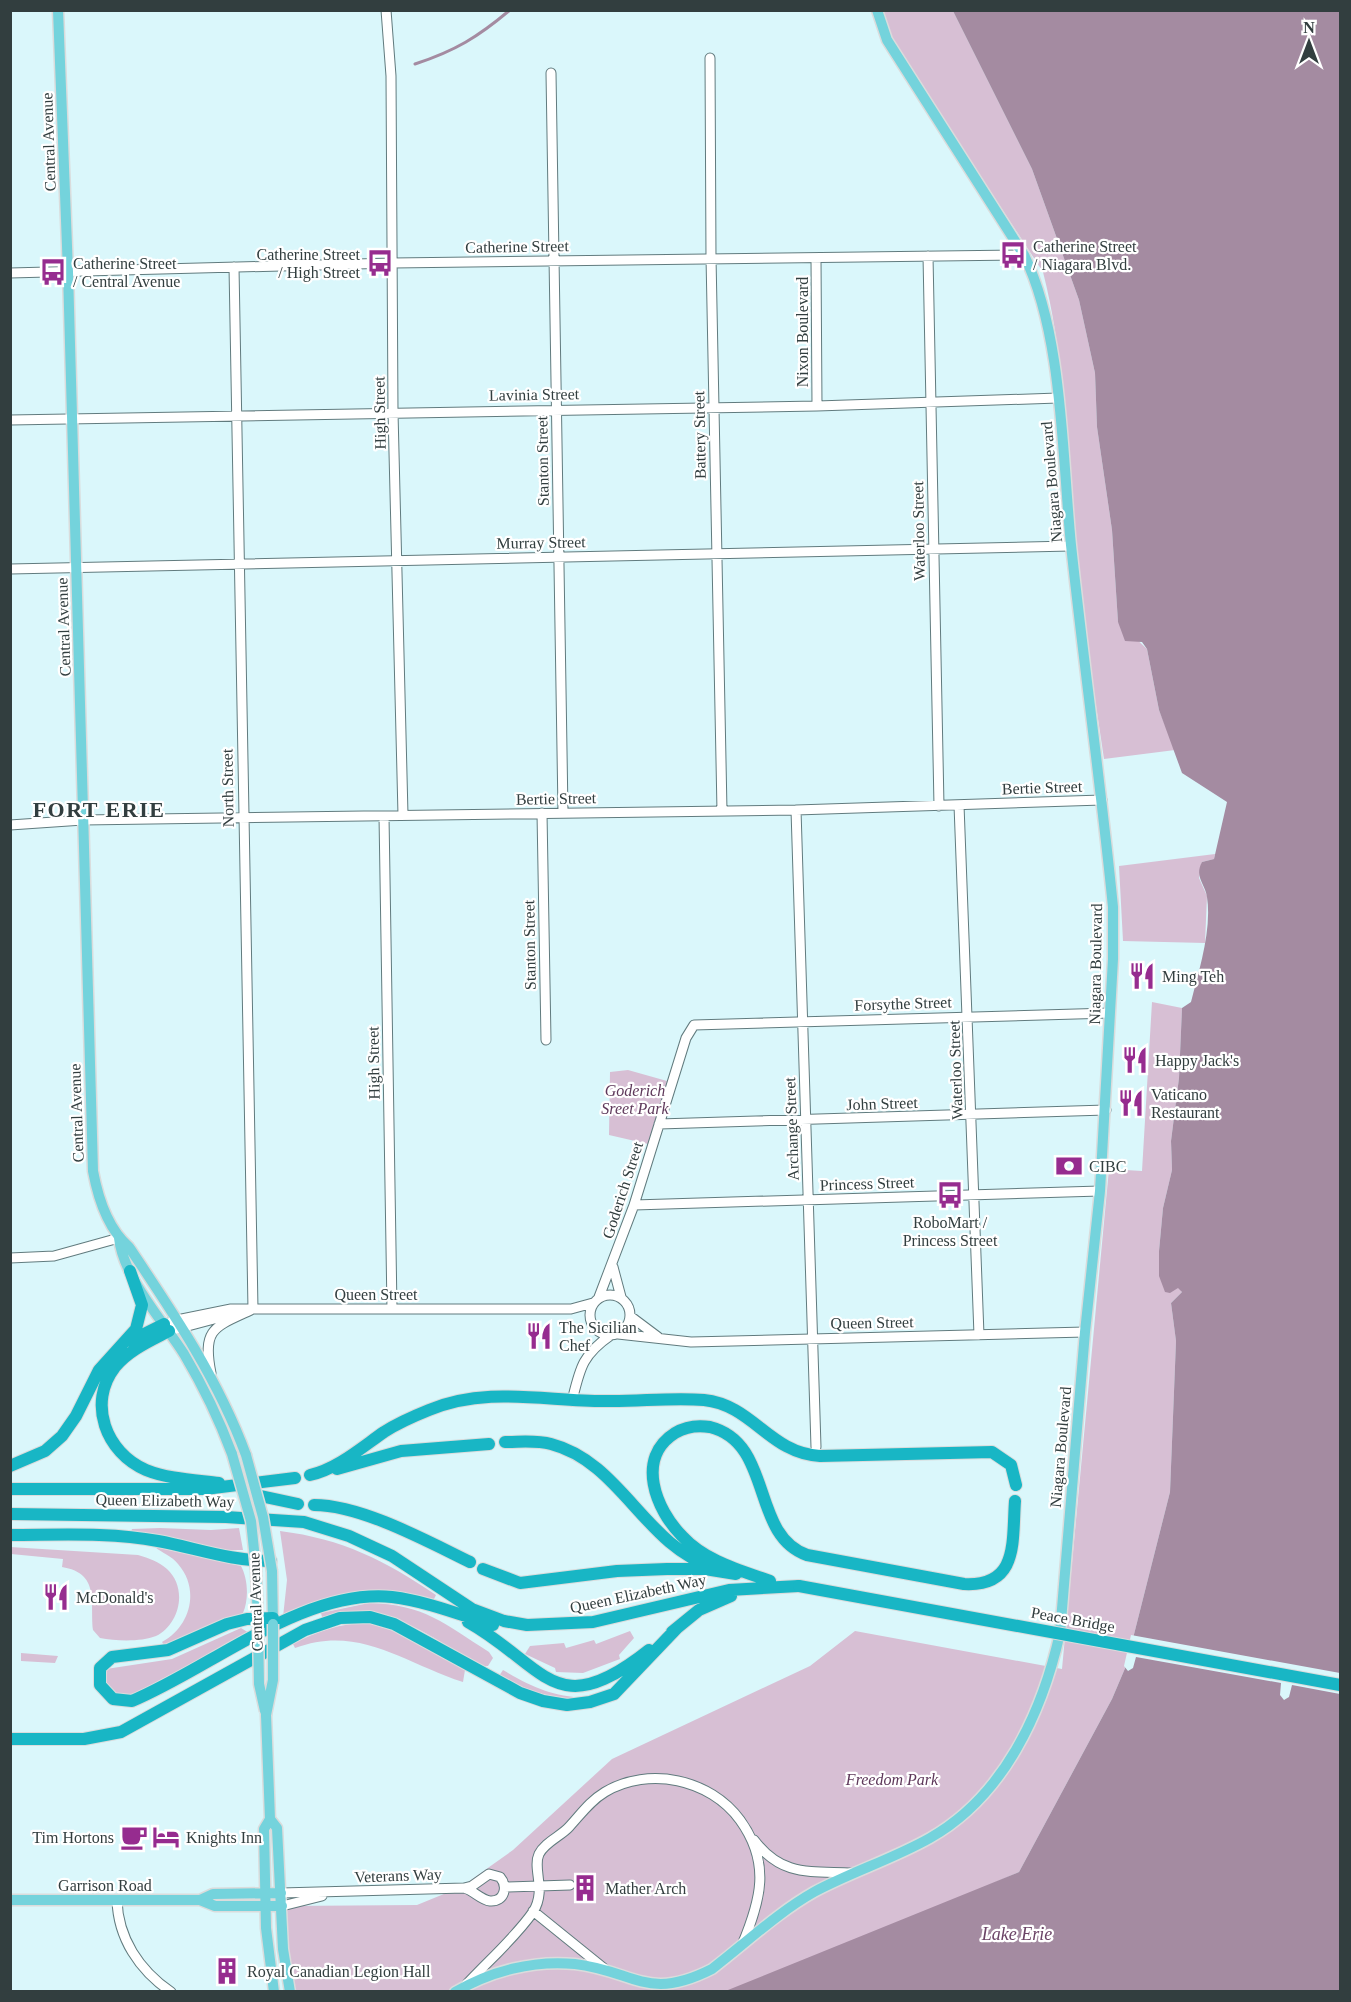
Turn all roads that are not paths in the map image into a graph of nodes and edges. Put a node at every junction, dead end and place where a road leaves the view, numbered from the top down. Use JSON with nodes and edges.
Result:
{"nodes":[{"id":1,"x":58,"y":10,"type":"edge"},
{"id":2,"x":386,"y":10,"type":"edge"},
{"id":3,"x":877,"y":10,"type":"edge"},
{"id":4,"x":710,"y":58,"type":"dead end"},
{"id":5,"x":551,"y":73,"type":"dead end"},
{"id":6,"x":1024,"y":255,"type":"junction"},
{"id":7,"x":928,"y":256,"type":"junction"},
{"id":8,"x":711,"y":257,"type":"junction"},
{"id":9,"x":816,"y":259,"type":"junction"},
{"id":10,"x":553,"y":260,"type":"junction"},
{"id":11,"x":393,"y":263,"type":"junction"},
{"id":12,"x":234,"y":267,"type":"junction"},
{"id":13,"x":68,"y":272,"type":"junction"},
{"id":14,"x":10,"y":273,"type":"edge"},
{"id":15,"x":1058,"y":398,"type":"junction"},
{"id":16,"x":931,"y":402,"type":"junction"},
{"id":17,"x":817,"y":406,"type":"junction"},
{"id":18,"x":714,"y":407,"type":"junction"},
{"id":19,"x":556,"y":408,"type":"junction"},
{"id":20,"x":393,"y":412,"type":"junction"},
{"id":21,"x":236,"y":415,"type":"junction"},
{"id":22,"x":72,"y":419,"type":"junction"},
{"id":23,"x":10,"y":420,"type":"edge"},
{"id":24,"x":1071,"y":546,"type":"junction"},
{"id":25,"x":934,"y":550,"type":"junction"},
{"id":26,"x":716,"y":555,"type":"junction"},
{"id":27,"x":559,"y":557,"type":"junction"},
{"id":28,"x":397,"y":559,"type":"junction"},
{"id":29,"x":238,"y":563,"type":"junction"},
{"id":30,"x":76,"y":567,"type":"junction"},
{"id":31,"x":10,"y":569,"type":"edge"},
{"id":32,"x":1102,"y":800,"type":"junction"},
{"id":33,"x":959,"y":805,"type":"junction"},
{"id":34,"x":939,"y":806,"type":"junction"},
{"id":35,"x":796,"y":810,"type":"junction"},
{"id":36,"x":722,"y":811,"type":"junction"},
{"id":37,"x":563,"y":812,"type":"junction"},
{"id":38,"x":542,"y":813,"type":"junction"},
{"id":39,"x":403,"y":815,"type":"junction"},
{"id":40,"x":384,"y":816,"type":"junction"},
{"id":41,"x":243,"y":819,"type":"junction"},
{"id":42,"x":83,"y":820,"type":"junction"},
{"id":43,"x":10,"y":825,"type":"edge"},
{"id":44,"x":1110,"y":1012,"type":"junction"},
{"id":45,"x":968,"y":1016,"type":"junction"},
{"id":46,"x":803,"y":1021,"type":"junction"},
{"id":47,"x":697,"y":1025,"type":"joint"},
{"id":48,"x":546,"y":1040,"type":"dead end"},
{"id":49,"x":1106,"y":1110,"type":"junction"},
{"id":50,"x":971,"y":1115,"type":"junction"},
{"id":51,"x":806,"y":1120,"type":"junction"},
{"id":52,"x":659,"y":1124,"type":"junction"},
{"id":53,"x":1100,"y":1191,"type":"junction"},
{"id":54,"x":975,"y":1194,"type":"junction"},
{"id":55,"x":808,"y":1200,"type":"junction"},
{"id":56,"x":634,"y":1204,"type":"junction"},
{"id":57,"x":118,"y":1238,"type":"junction"},
{"id":58,"x":10,"y":1258,"type":"edge"},
{"id":59,"x":613,"y":1267,"type":"junction"},
{"id":60,"x":130,"y":1271,"type":"junction"},
{"id":61,"x":621,"y":1297,"type":"junction"},
{"id":62,"x":596,"y":1300,"type":"junction"},
{"id":63,"x":253,"y":1309,"type":"junction"},
{"id":64,"x":392,"y":1309,"type":"junction"},
{"id":65,"x":571,"y":1309,"type":"junction"},
{"id":66,"x":630,"y":1316,"type":"junction"},
{"id":67,"x":179,"y":1323,"type":"junction"},
{"id":68,"x":592,"y":1326,"type":"junction"},
{"id":69,"x":166,"y":1328,"type":"junction"},
{"id":70,"x":1085,"y":1332,"type":"junction"},
{"id":71,"x":614,"y":1334,"type":"junction"},
{"id":72,"x":979,"y":1335,"type":"junction"},
{"id":73,"x":660,"y":1338,"type":"junction"},
{"id":74,"x":812,"y":1339,"type":"junction"},
{"id":75,"x":591,"y":1349,"type":"junction"},
{"id":76,"x":115,"y":1351,"type":"junction"},
{"id":77,"x":211,"y":1375,"type":"junction"},
{"id":78,"x":572,"y":1401,"type":"junction"},
{"id":79,"x":506,"y":1442,"type":"dead end"},
{"id":80,"x":489,"y":1443,"type":"dead end"},
{"id":81,"x":816,"y":1447,"type":"dead end"},
{"id":82,"x":10,"y":1466,"type":"edge"},
{"id":83,"x":295,"y":1478,"type":"dead end"},
{"id":84,"x":235,"y":1485,"type":"junction"},
{"id":85,"x":1016,"y":1485,"type":"dead end"},
{"id":86,"x":10,"y":1489,"type":"edge"},
{"id":87,"x":205,"y":1489,"type":"junction"},
{"id":88,"x":250,"y":1489,"type":"junction"},
{"id":89,"x":1015,"y":1501,"type":"dead end"},
{"id":90,"x":298,"y":1504,"type":"dead end"},
{"id":91,"x":314,"y":1505,"type":"dead end"},
{"id":92,"x":10,"y":1514,"type":"edge"},
{"id":93,"x":10,"y":1535,"type":"edge"},
{"id":94,"x":470,"y":1562,"type":"dead end"},
{"id":95,"x":252,"y":1563,"type":"junction"},
{"id":96,"x":271,"y":1566,"type":"junction"},
{"id":97,"x":483,"y":1569,"type":"dead end"},
{"id":98,"x":734,"y":1574,"type":"junction"},
{"id":99,"x":767,"y":1584,"type":"junction"},
{"id":100,"x":799,"y":1586,"type":"joint"},
{"id":101,"x":442,"y":1610,"type":"junction"},
{"id":102,"x":612,"y":1618,"type":"junction"},
{"id":103,"x":273,"y":1621,"type":"junction"},
{"id":104,"x":258,"y":1623,"type":"junction"},
{"id":105,"x":677,"y":1628,"type":"junction"},
{"id":106,"x":1341,"y":1685,"type":"edge"},
{"id":107,"x":266,"y":1715,"type":"junction"},
{"id":108,"x":10,"y":1739,"type":"edge"},
{"id":109,"x":270,"y":1819,"type":"junction"},
{"id":110,"x":746,"y":1829,"type":"junction"},
{"id":111,"x":856,"y":1873,"type":"junction"},
{"id":112,"x":570,"y":1885,"type":"dead end"},
{"id":113,"x":540,"y":1886,"type":"junction"},
{"id":114,"x":505,"y":1887,"type":"junction"},
{"id":115,"x":464,"y":1888,"type":"junction"},
{"id":116,"x":265,"y":1893,"type":"junction"},
{"id":117,"x":281,"y":1893,"type":"junction"},
{"id":118,"x":333,"y":1893,"type":"junction"},
{"id":119,"x":10,"y":1900,"type":"edge"},
{"id":120,"x":117,"y":1900,"type":"junction"},
{"id":121,"x":200,"y":1900,"type":"junction"},
{"id":122,"x":282,"y":1906,"type":"junction"},
{"id":123,"x":265,"y":1907,"type":"junction"},
{"id":124,"x":533,"y":1911,"type":"junction"},
{"id":125,"x":742,"y":1945,"type":"junction"},
{"id":126,"x":609,"y":1972,"type":"junction"},
{"id":127,"x":460,"y":1989,"type":"edge"},
{"id":128,"x":171,"y":1992,"type":"edge"},
{"id":129,"x":274,"y":1992,"type":"edge"},
{"id":130,"x":290,"y":1992,"type":"edge"}],
"edges":[{"from":1,"to":13,"type":"main road","name":"Central Avenue"},
{"from":2,"to":11,"type":"street","name":"High Street"},
{"from":3,"to":6,"type":"main road","name":"Niagara Boulevard"},
{"from":4,"to":8,"type":"street","name":"Battery Street"},
{"from":5,"to":10,"type":"street","name":"Stanton Street"},
{"from":6,"to":7,"type":"street","name":"Catherine Street"},
{"from":6,"to":15,"type":"main road","name":"Niagara Boulevard"},
{"from":7,"to":9,"type":"street","name":"Catherine Street"},
{"from":7,"to":16,"type":"street","name":"Waterloo Street"},
{"from":8,"to":9,"type":"street","name":"Catherine Street"},
{"from":8,"to":10,"type":"street","name":"Catherine Street"},
{"from":8,"to":18,"type":"street","name":"Battery Street"},
{"from":9,"to":17,"type":"street","name":"Nixon Boulevard"},
{"from":10,"to":11,"type":"street","name":"Catherine Street"},
{"from":10,"to":19,"type":"street","name":"Stanton Street"},
{"from":11,"to":12,"type":"street","name":"Catherine Street"},
{"from":11,"to":20,"type":"street","name":"High Street"},
{"from":12,"to":13,"type":"street","name":"Catherine Street"},
{"from":12,"to":21,"type":"street","name":"North Street"},
{"from":13,"to":14,"type":"street","name":"Catherine Street"},
{"from":13,"to":22,"type":"main road","name":"Central Avenue"},
{"from":15,"to":16,"type":"street","name":"Lavinia Street"},
{"from":15,"to":24,"type":"main road","name":"Niagara Boulevard"},
{"from":16,"to":17,"type":"street","name":"Lavinia Street"},
{"from":16,"to":25,"type":"street","name":"Waterloo Street"},
{"from":17,"to":18,"type":"street","name":"Lavinia Street"},
{"from":18,"to":19,"type":"street","name":"Lavinia Street"},
{"from":18,"to":26,"type":"street","name":"Battery Street"},
{"from":19,"to":20,"type":"street","name":"Lavinia Street"},
{"from":19,"to":27,"type":"street","name":"Stanton Street"},
{"from":20,"to":21,"type":"street","name":"Lavinia Street"},
{"from":20,"to":28,"type":"street","name":"High Street"},
{"from":21,"to":22,"type":"street","name":"Lavinia Street"},
{"from":21,"to":29,"type":"street","name":"North Street"},
{"from":22,"to":23,"type":"street","name":"Lavinia Street"},
{"from":22,"to":30,"type":"main road","name":"Central Avenue"},
{"from":24,"to":25,"type":"street","name":"Murray Street"},
{"from":24,"to":32,"type":"main road","name":"Niagara Boulevard"},
{"from":25,"to":26,"type":"street","name":"Murray Street"},
{"from":25,"to":34,"type":"street","name":"Waterloo Street"},
{"from":26,"to":27,"type":"street","name":"Murray Street"},
{"from":26,"to":36,"type":"street","name":"Battery Street"},
{"from":27,"to":28,"type":"street","name":"Murray Street"},
{"from":27,"to":37,"type":"street","name":"Stanton Street"},
{"from":28,"to":29,"type":"street","name":"Murray Street"},
{"from":28,"to":39,"type":"street","name":"High Street"},
{"from":29,"to":30,"type":"street","name":"Murray Street"},
{"from":29,"to":41,"type":"street","name":"North Street"},
{"from":30,"to":31,"type":"street","name":"Murray Street"},
{"from":30,"to":42,"type":"main road","name":"Central Avenue"},
{"from":32,"to":33,"type":"street","name":"Bertie Street"},
{"from":32,"to":44,"type":"main road","name":"Niagara Boulevard"},
{"from":33,"to":34,"type":"street","name":"Bertie Street"},
{"from":33,"to":45,"type":"street","name":"Waterloo Street"},
{"from":34,"to":35,"type":"street","name":"Bertie Street"},
{"from":35,"to":36,"type":"street","name":"Bertie Street"},
{"from":35,"to":46,"type":"street","name":"Archange Street"},
{"from":36,"to":37,"type":"street","name":"Bertie Street"},
{"from":37,"to":38,"type":"street","name":"Bertie Street"},
{"from":38,"to":39,"type":"street","name":"Bertie Street"},
{"from":38,"to":48,"type":"street","name":"Stanton Street"},
{"from":39,"to":40,"type":"street","name":"Bertie Street"},
{"from":40,"to":41,"type":"street","name":"Bertie Street"},
{"from":40,"to":64,"type":"street","name":"High Street"},
{"from":41,"to":42,"type":"street","name":"Bertie Street"},
{"from":41,"to":63,"type":"street","name":"North Street"},
{"from":42,"to":43,"type":"street","name":"Bertie Street"},
{"from":42,"to":57,"type":"main road","name":"Central Avenue"},
{"from":44,"to":45,"type":"street","name":"Forsythe Street"},
{"from":44,"to":49,"type":"main road","name":"Niagara Boulevard"},
{"from":45,"to":46,"type":"street","name":"Forsythe Street"},
{"from":45,"to":50,"type":"street","name":"Waterloo Street"},
{"from":46,"to":47,"type":"street","name":"Forsythe Street"},
{"from":46,"to":51,"type":"street","name":"Archange Street"},
{"from":47,"to":52,"type":"street","name":"Goderich Street"},
{"from":49,"to":50,"type":"street","name":"John Street"},
{"from":49,"to":53,"type":"main road","name":"Niagara Boulevard"},
{"from":50,"to":51,"type":"street","name":"John Street"},
{"from":50,"to":54,"type":"street","name":"Waterloo Street"},
{"from":51,"to":52,"type":"street","name":"John Street"},
{"from":51,"to":55,"type":"street","name":"Archange Street"},
{"from":52,"to":56,"type":"street","name":"Goderich Street"},
{"from":53,"to":54,"type":"street","name":"Princess Street"},
{"from":53,"to":70,"type":"main road","name":"Niagara Boulevard"},
{"from":54,"to":55,"type":"street","name":"Princess Street"},
{"from":54,"to":72,"type":"street","name":"Waterloo Street"},
{"from":55,"to":56,"type":"street","name":"Princess Street"},
{"from":55,"to":74,"type":"street","name":"Archange Street"},
{"from":56,"to":59,"type":"street","name":"Goderich Street"},
{"from":57,"to":58,"type":"street"},
{"from":57,"to":60,"type":"main road","name":"Central Avenue"},
{"from":57,"to":67,"type":"main road","name":"Central Avenue"},
{"from":59,"to":61,"type":"street"},
{"from":59,"to":62,"type":"street","name":"Goderich Street"},
{"from":60,"to":69,"type":"main road","name":"Central Avenue"},
{"from":60,"to":76,"type":"highway"},
{"from":61,"to":62,"type":"street"},
{"from":61,"to":66,"type":"street"},
{"from":62,"to":65,"type":"street","name":"Queen Street"},
{"from":62,"to":68,"type":"street"},
{"from":63,"to":64,"type":"street","name":"Queen Street"},
{"from":63,"to":67,"type":"street","name":"Queen Street"},
{"from":63,"to":77,"type":"street"},
{"from":64,"to":65,"type":"street","name":"Queen Street"},
{"from":65,"to":68,"type":"street"},
{"from":66,"to":71,"type":"street"},
{"from":66,"to":73,"type":"street","name":"Queen Street"},
{"from":67,"to":69,"type":"street","name":"Queen Street"},
{"from":67,"to":77,"type":"main road","name":"Central Avenue"},
{"from":68,"to":71,"type":"street"},
{"from":68,"to":75,"type":"street"},
{"from":69,"to":76,"type":"highway"},
{"from":69,"to":84,"type":"highway"},
{"from":69,"to":95,"type":"main road","name":"Central Avenue","bridge":true},
{"from":70,"to":72,"type":"street","name":"Queen Street"},
{"from":70,"to":111,"type":"main road","name":"Niagara Boulevard"},
{"from":71,"to":73,"type":"street","name":"Queen Street"},
{"from":71,"to":75,"type":"street"},
{"from":72,"to":74,"type":"street","name":"Queen Street"},
{"from":73,"to":74,"type":"street","name":"Queen Street"},
{"from":74,"to":81,"type":"street","name":"Archange Street"},
{"from":75,"to":78,"type":"street"},
{"from":76,"to":82,"type":"highway"},
{"from":77,"to":96,"type":"main road","name":"Central Avenue","bridge":true},
{"from":78,"to":80,"type":"highway"},
{"from":78,"to":85,"type":"highway"},
{"from":79,"to":98,"type":"highway"},
{"from":83,"to":88,"type":"highway"},
{"from":84,"to":87,"type":"highway","name":"Queen Elizabeth Way"},
{"from":84,"to":88,"type":"highway","name":"Queen Elizabeth Way"},
{"from":86,"to":87,"type":"highway","name":"Queen Elizabeth Way"},
{"from":87,"to":88,"type":"highway"},
{"from":88,"to":90,"type":"highway"},
{"from":89,"to":99,"type":"highway"},
{"from":91,"to":94,"type":"highway"},
{"from":92,"to":102,"type":"highway","name":"Queen Elizabeth Way"},
{"from":93,"to":95,"type":"highway"},
{"from":95,"to":96,"type":"highway","bridge":true},
{"from":95,"to":104,"type":"main road","name":"Central Avenue"},
{"from":96,"to":103,"type":"main road","name":"Central Avenue"},
{"from":97,"to":98,"type":"highway"},
{"from":98,"to":99,"type":"highway","name":"Queen Elizabeth Way"},
{"from":99,"to":100,"type":"highway","name":"Queen Elizabeth Way"},
{"from":99,"to":102,"type":"highway","name":"Queen Elizabeth Way"},
{"from":99,"to":105,"type":"highway"},
{"from":100,"to":106,"type":"highway","name":"Peace Bridge","bridge":true},
{"from":101,"to":102,"type":"highway"},
{"from":101,"to":104,"type":"highway"},
{"from":101,"to":105,"type":"highway"},
{"from":103,"to":104,"type":"highway"},
{"from":103,"to":107,"type":"main road","name":"Central Avenue","bridge":true},
{"from":104,"to":107,"type":"main road","name":"Central Avenue","bridge":true},
{"from":105,"to":108,"type":"highway"},
{"from":107,"to":109,"type":"main road","name":"Central Avenue"},
{"from":109,"to":116,"type":"main road","name":"Central Avenue"},
{"from":109,"to":117,"type":"main road","name":"Central Avenue"},
{"from":110,"to":111,"type":"street","name":"Niagara Boulevard"},
{"from":110,"to":113,"type":"street","name":"Niagara Boulevard"},
{"from":110,"to":125,"type":"street"},
{"from":111,"to":125,"type":"main road","name":"Niagara Boulevard"},
{"from":112,"to":113,"type":"street","name":"Veterans Way"},
{"from":113,"to":114,"type":"street","name":"Veterans Way"},
{"from":113,"to":124,"type":"street","name":"Niagara Boulevard"},
{"from":114,"to":115,"type":"street","name":"Veterans Way"},
{"from":114,"to":115,"type":"street","name":"Veterans Way"},
{"from":115,"to":118,"type":"street","name":"Veterans Way"},
{"from":116,"to":117,"type":"main road","name":"Garrison Road"},
{"from":116,"to":121,"type":"main road","name":"Garrison Road"},
{"from":116,"to":123,"type":"main road","name":"Central Avenue"},
{"from":117,"to":118,"type":"street","name":"Veterans Way"},
{"from":117,"to":122,"type":"main road","name":"Central Avenue"},
{"from":118,"to":122,"type":"street","name":"Veterans Way"},
{"from":119,"to":120,"type":"main road","name":"Garrison Road"},
{"from":120,"to":121,"type":"main road","name":"Garrison Road"},
{"from":120,"to":128,"type":"street"},
{"from":121,"to":123,"type":"main road","name":"Garrison Road"},
{"from":122,"to":123,"type":"main road","name":"Garrison Road"},
{"from":122,"to":130,"type":"main road","name":"Central Avenue"},
{"from":123,"to":129,"type":"main road","name":"Central Avenue"},
{"from":124,"to":126,"type":"street"},
{"from":124,"to":127,"type":"street"},
{"from":125,"to":126,"type":"main road","name":"Niagara Boulevard"},
{"from":126,"to":127,"type":"main road","name":"Niagara Boulevard"}]}
